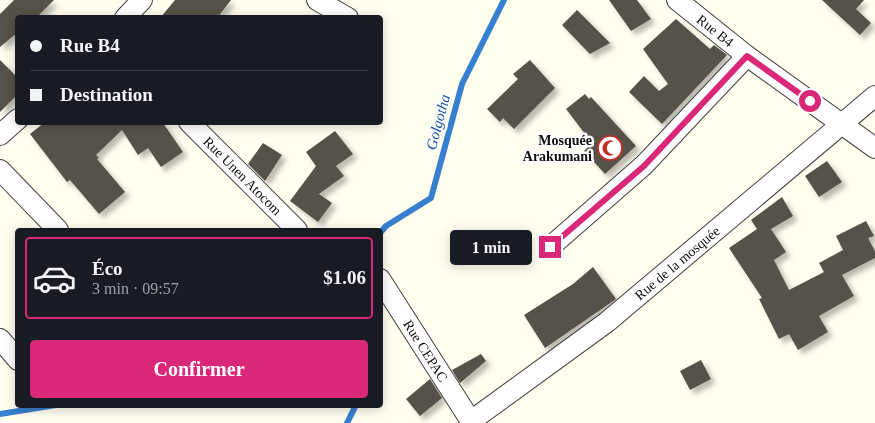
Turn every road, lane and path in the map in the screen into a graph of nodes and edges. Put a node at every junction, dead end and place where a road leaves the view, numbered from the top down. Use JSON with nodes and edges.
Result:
{"nodes":[{"id":1,"x":142,"y":0,"type":"edge"},
{"id":2,"x":317,"y":0,"type":"edge"},
{"id":3,"x":677,"y":0,"type":"edge"},
{"id":4,"x":128,"y":15,"type":"edge"},
{"id":5,"x":343,"y":15,"type":"edge"},
{"id":6,"x":747,"y":56,"type":"junction"},
{"id":7,"x":875,"y":96,"type":"edge"},
{"id":8,"x":15,"y":122,"type":"edge"},
{"id":9,"x":842,"y":123,"type":"junction"},
{"id":10,"x":191,"y":125,"type":"edge"},
{"id":11,"x":0,"y":135,"type":"edge"},
{"id":12,"x":875,"y":148,"type":"edge"},
{"id":13,"x":0,"y":170,"type":"edge"},
{"id":14,"x":56,"y":228,"type":"edge"},
{"id":15,"x":295,"y":228,"type":"edge"},
{"id":16,"x":550,"y":247,"type":"dead end"},
{"id":17,"x":383,"y":284,"type":"edge"},
{"id":18,"x":0,"y":339,"type":"edge"},
{"id":19,"x":15,"y":356,"type":"edge"},
{"id":20,"x":472,"y":422,"type":"edge"}],
"edges":[{"from":1,"to":4,"type":"street"},
{"from":2,"to":5,"type":"street"},
{"from":3,"to":6,"type":"street","name":"Rue B4"},
{"from":6,"to":9,"type":"street","name":"Rue B4"},
{"from":6,"to":16,"type":"street"},
{"from":7,"to":9,"type":"street","name":"Rue de la mosquée"},
{"from":8,"to":11,"type":"street"},
{"from":9,"to":12,"type":"street","name":"Rue B4"},
{"from":9,"to":20,"type":"street","name":"Rue de la mosquée"},
{"from":10,"to":15,"type":"street","name":"Rue Unen Atocom"},
{"from":13,"to":14,"type":"street"},
{"from":17,"to":20,"type":"street","name":"Rue CEPAC"},
{"from":18,"to":19,"type":"street"}]}
